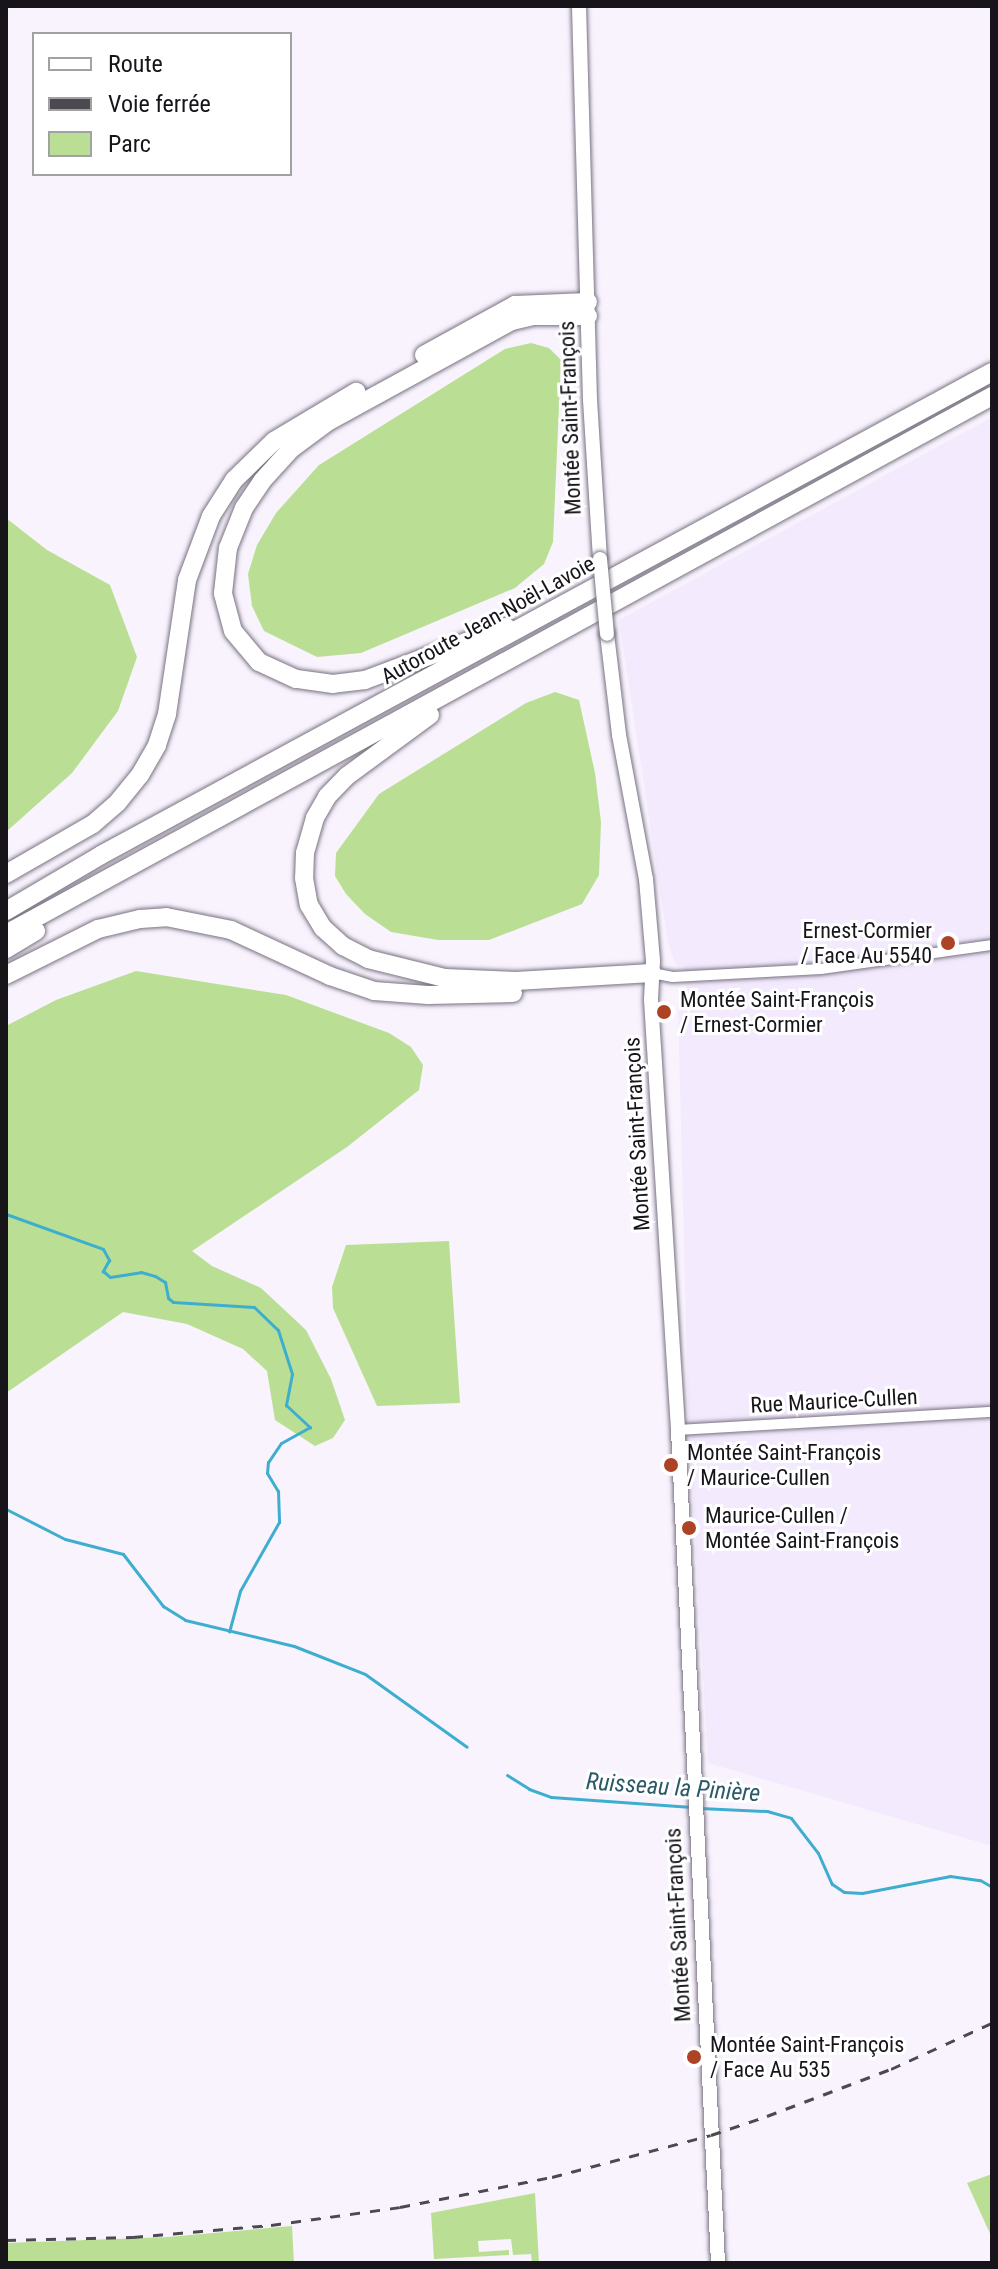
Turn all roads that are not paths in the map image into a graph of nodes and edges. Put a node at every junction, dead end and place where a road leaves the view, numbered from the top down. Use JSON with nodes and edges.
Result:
{"nodes":[{"id":1,"x":579,"y":6,"type":"edge"},
{"id":2,"x":588,"y":309,"type":"junction"},
{"id":3,"x":992,"y":372,"type":"edge"},
{"id":4,"x":992,"y":396,"type":"edge"},
{"id":5,"x":568,"y":603,"type":"junction"},
{"id":6,"x":514,"y":657,"type":"junction"},
{"id":7,"x":216,"y":821,"type":"junction"},
{"id":8,"x":101,"y":855,"type":"junction"},
{"id":9,"x":6,"y":874,"type":"edge"},
{"id":10,"x":6,"y":898,"type":"edge"},
{"id":11,"x":6,"y":911,"type":"edge"},
{"id":12,"x":6,"y":934,"type":"edge"},
{"id":13,"x":992,"y":945,"type":"edge"},
{"id":14,"x":6,"y":949,"type":"edge"},
{"id":15,"x":6,"y":975,"type":"edge"},
{"id":16,"x":652,"y":979,"type":"junction"},
{"id":17,"x":992,"y":1412,"type":"edge"},
{"id":18,"x":678,"y":1430,"type":"junction"},
{"id":19,"x":718,"y":2263,"type":"edge"}],
"edges":[{"from":1,"to":2,"type":"street","name":"Montée Saint-François"},
{"from":2,"to":5,"type":"highway"},
{"from":2,"to":9,"type":"highway"},
{"from":2,"to":16,"type":"street","name":"Montée Saint-François","bridge":true},
{"from":3,"to":5,"type":"highway","name":"Autoroute Jean-Noël-Lavoie"},
{"from":4,"to":6,"type":"highway","name":"Autoroute Jean-Noël-Lavoie"},
{"from":5,"to":8,"type":"highway","name":"Autoroute Jean-Noël-Lavoie"},
{"from":6,"to":7,"type":"highway","name":"Autoroute Jean-Noël-Lavoie"},
{"from":6,"to":16,"type":"highway"},
{"from":7,"to":12,"type":"highway","name":"Autoroute Jean-Noël-Lavoie"},
{"from":7,"to":14,"type":"highway"},
{"from":8,"to":10,"type":"highway"},
{"from":8,"to":11,"type":"highway","name":"Autoroute Jean-Noël-Lavoie"},
{"from":13,"to":16,"type":"street"},
{"from":15,"to":16,"type":"highway"},
{"from":16,"to":18,"type":"street","name":"Montée Saint-François"},
{"from":17,"to":18,"type":"street","name":"Rue Maurice-Cullen"},
{"from":18,"to":19,"type":"street","name":"Montée Saint-François"}]}
